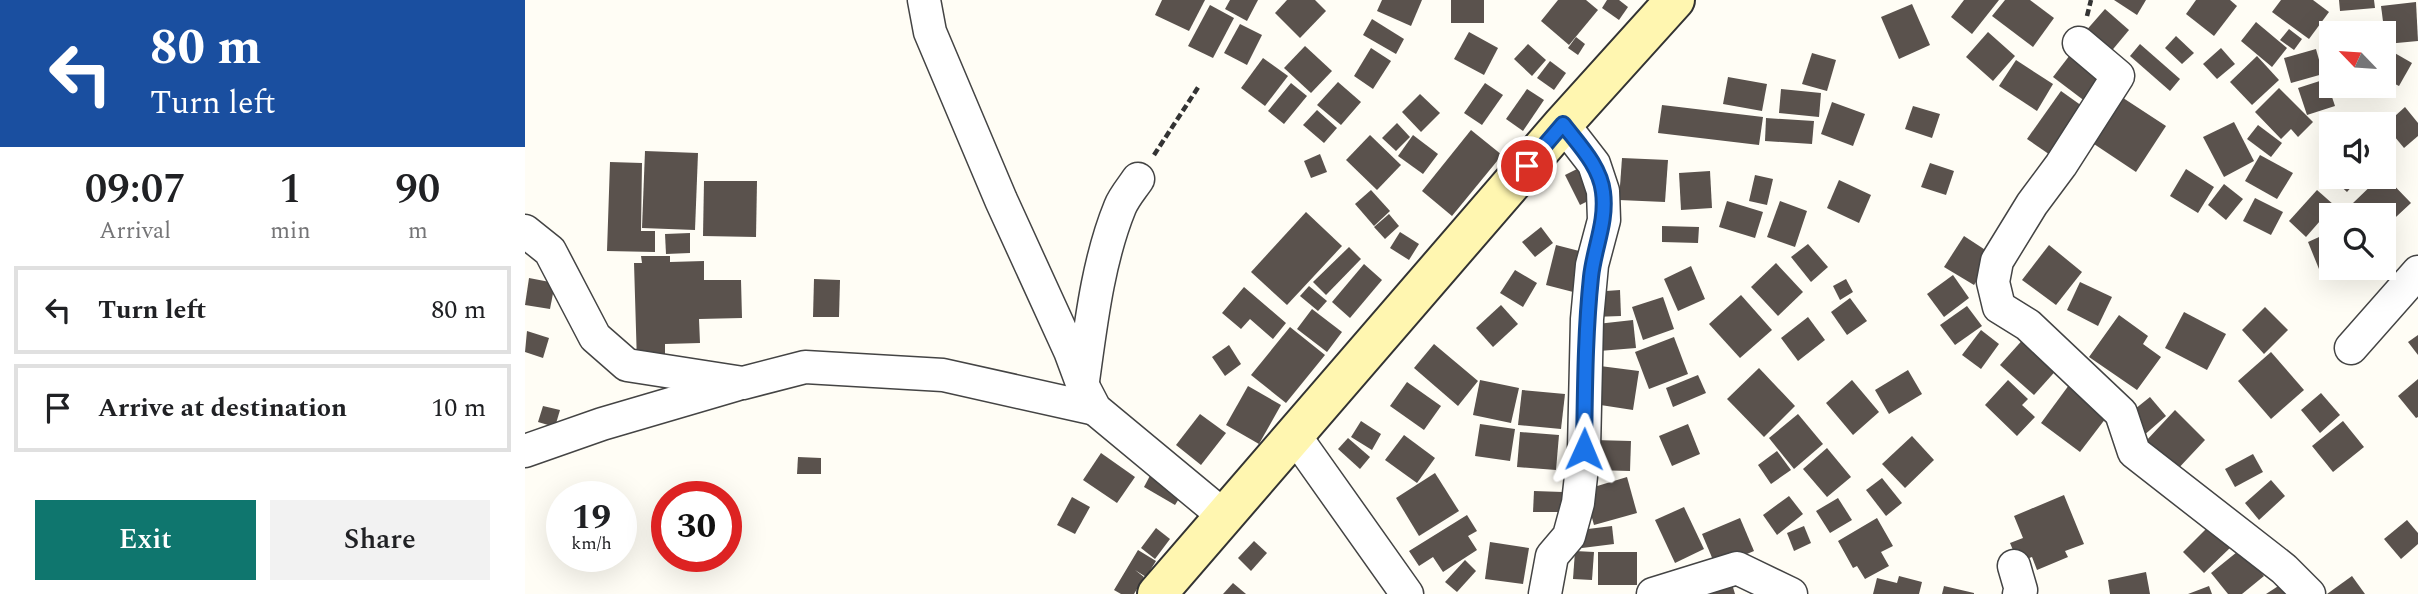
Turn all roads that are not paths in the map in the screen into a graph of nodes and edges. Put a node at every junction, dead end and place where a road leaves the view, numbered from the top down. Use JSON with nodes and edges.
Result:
{"nodes":[{"id":1,"x":925,"y":0,"type":"edge"},
{"id":2,"x":1675,"y":0,"type":"edge"},
{"id":3,"x":2079,"y":43,"type":"dead end"},
{"id":4,"x":1563,"y":124,"type":"junction"},
{"id":5,"x":1138,"y":179,"type":"road end"},
{"id":6,"x":525,"y":231,"type":"edge"},
{"id":7,"x":2418,"y":272,"type":"edge"},
{"id":8,"x":2351,"y":348,"type":"dead end"},
{"id":9,"x":743,"y":383,"type":"junction"},
{"id":10,"x":1089,"y":398,"type":"junction"},
{"id":11,"x":1294,"y":436,"type":"junction"},
{"id":12,"x":525,"y":451,"type":"edge"},
{"id":13,"x":1224,"y":516,"type":"junction"},
{"id":14,"x":1157,"y":594,"type":"edge"},
{"id":15,"x":1407,"y":594,"type":"edge"},
{"id":16,"x":1545,"y":594,"type":"edge"},
{"id":17,"x":1653,"y":594,"type":"edge"},
{"id":18,"x":1791,"y":594,"type":"edge"},
{"id":19,"x":2309,"y":594,"type":"edge"}],
"edges":[{"from":1,"to":10,"type":"street"},
{"from":2,"to":4,"type":"main road"},
{"from":3,"to":19,"type":"street"},
{"from":4,"to":11,"type":"main road"},
{"from":4,"to":16,"type":"street"},
{"from":5,"to":10,"type":"street"},
{"from":6,"to":9,"type":"street"},
{"from":7,"to":8,"type":"street"},
{"from":9,"to":10,"type":"street"},
{"from":9,"to":12,"type":"street"},
{"from":10,"to":13,"type":"street"},
{"from":11,"to":13,"type":"main road"},
{"from":11,"to":15,"type":"street"},
{"from":13,"to":14,"type":"main road"},
{"from":17,"to":18,"type":"street"}]}
